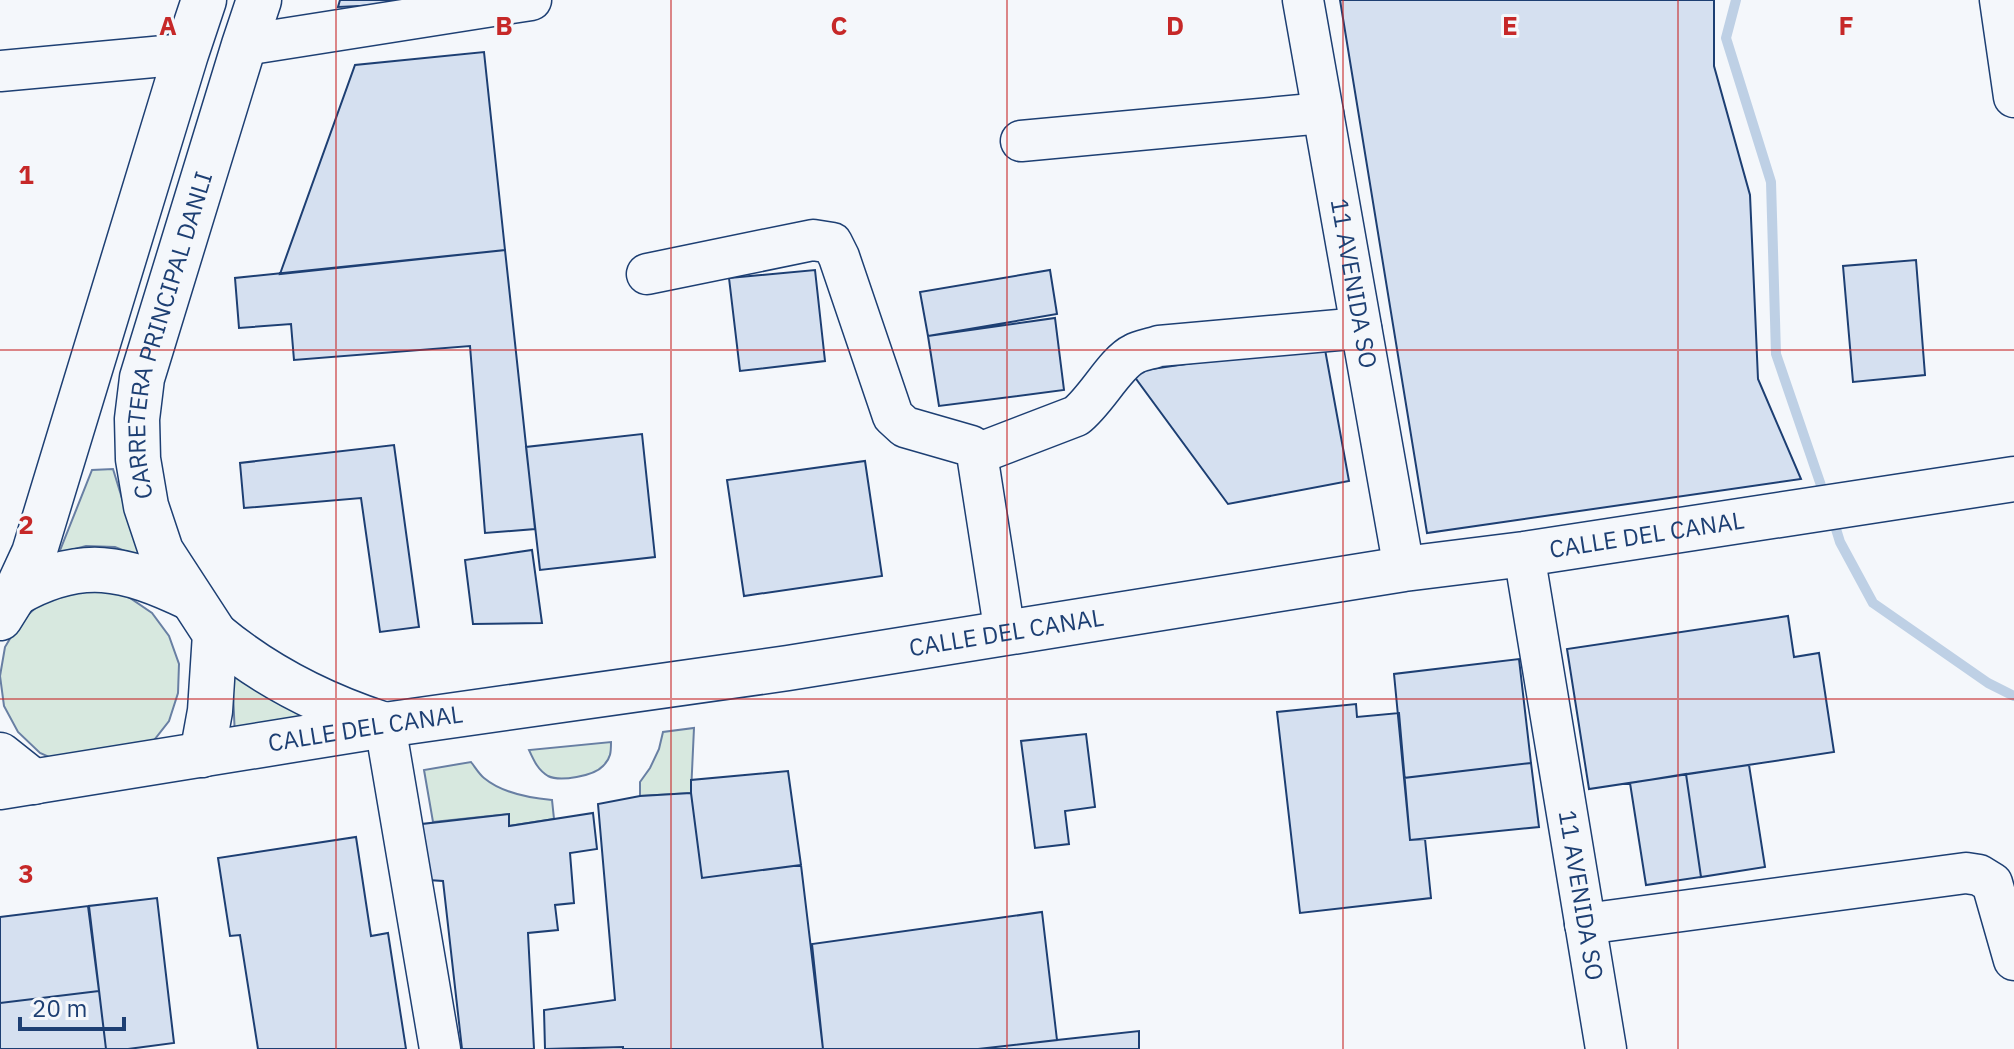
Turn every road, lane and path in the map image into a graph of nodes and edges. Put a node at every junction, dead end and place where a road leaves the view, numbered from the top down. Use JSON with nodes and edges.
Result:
{"nodes":[{"id":1,"x":204,"y":0,"type":"edge"},
{"id":2,"x":259,"y":0,"type":"edge"},
{"id":3,"x":531,"y":0,"type":"edge"},
{"id":4,"x":1303,"y":0,"type":"edge"},
{"id":5,"x":2000,"y":0,"type":"edge"},
{"id":6,"x":244,"y":45,"type":"junction"},
{"id":7,"x":186,"y":54,"type":"junction"},
{"id":8,"x":0,"y":71,"type":"edge"},
{"id":9,"x":2014,"y":97,"type":"edge"},
{"id":10,"x":1323,"y":113,"type":"junction"},
{"id":11,"x":1021,"y":141,"type":"dead end"},
{"id":12,"x":647,"y":274,"type":"dead end"},
{"id":13,"x":1361,"y":328,"type":"junction"},
{"id":14,"x":977,"y":454,"type":"junction"},
{"id":15,"x":2014,"y":479,"type":"edge"},
{"id":16,"x":1524,"y":554,"type":"junction"},
{"id":17,"x":1404,"y":569,"type":"junction"},
{"id":18,"x":190,"y":598,"type":"junction"},
{"id":19,"x":8,"y":606,"type":"edge"},
{"id":20,"x":215,"y":634,"type":"junction"},
{"id":21,"x":1005,"y":634,"type":"junction"},
{"id":22,"x":385,"y":725,"type":"junction"},
{"id":23,"x":0,"y":755,"type":"edge"},
{"id":24,"x":202,"y":755,"type":"junction"},
{"id":25,"x":17,"y":785,"type":"edge"},
{"id":26,"x":1585,"y":924,"type":"junction"},
{"id":27,"x":2014,"y":960,"type":"edge"},
{"id":28,"x":440,"y":1049,"type":"edge"},
{"id":29,"x":1606,"y":1049,"type":"edge"}],
"edges":[{"from":1,"to":7,"type":"main road"},
{"from":2,"to":6,"type":"main road","name":"CARRETERA PRINCIPAL DANLI"},
{"from":3,"to":6,"type":"street"},
{"from":4,"to":10,"type":"street","name":"11 AVENIDA SO"},
{"from":5,"to":9,"type":"street"},
{"from":6,"to":18,"type":"main road","name":"CARRETERA PRINCIPAL DANLI"},
{"from":7,"to":8,"type":"street"},
{"from":7,"to":19,"type":"main road"},
{"from":10,"to":11,"type":"street"},
{"from":10,"to":13,"type":"street","name":"11 AVENIDA SO"},
{"from":12,"to":14,"type":"street"},
{"from":13,"to":14,"type":"street"},
{"from":13,"to":17,"type":"street","name":"11 AVENIDA SO"},
{"from":14,"to":21,"type":"street"},
{"from":15,"to":16,"type":"main road","name":"CALLE DEL CANAL"},
{"from":16,"to":17,"type":"main road","name":"CALLE DEL CANAL"},
{"from":16,"to":26,"type":"street","name":"11 AVENIDA SO"},
{"from":17,"to":21,"type":"main road","name":"CALLE DEL CANAL"},
{"from":18,"to":19,"type":"main road"},
{"from":18,"to":20,"type":"main road","name":"CARRETERA PRINCIPAL DANLI"},
{"from":20,"to":22,"type":"main road","name":"CARRETERA PRINCIPAL DANLI"},
{"from":20,"to":24,"type":"main road"},
{"from":21,"to":22,"type":"main road","name":"CALLE DEL CANAL"},
{"from":22,"to":24,"type":"main road","name":"CALLE DEL CANAL"},
{"from":22,"to":28,"type":"street"},
{"from":23,"to":25,"type":"main road"},
{"from":24,"to":25,"type":"main road","name":"CALLE DEL CANAL"},
{"from":26,"to":27,"type":"street"},
{"from":26,"to":29,"type":"street","name":"11 AVENIDA SO"}]}
